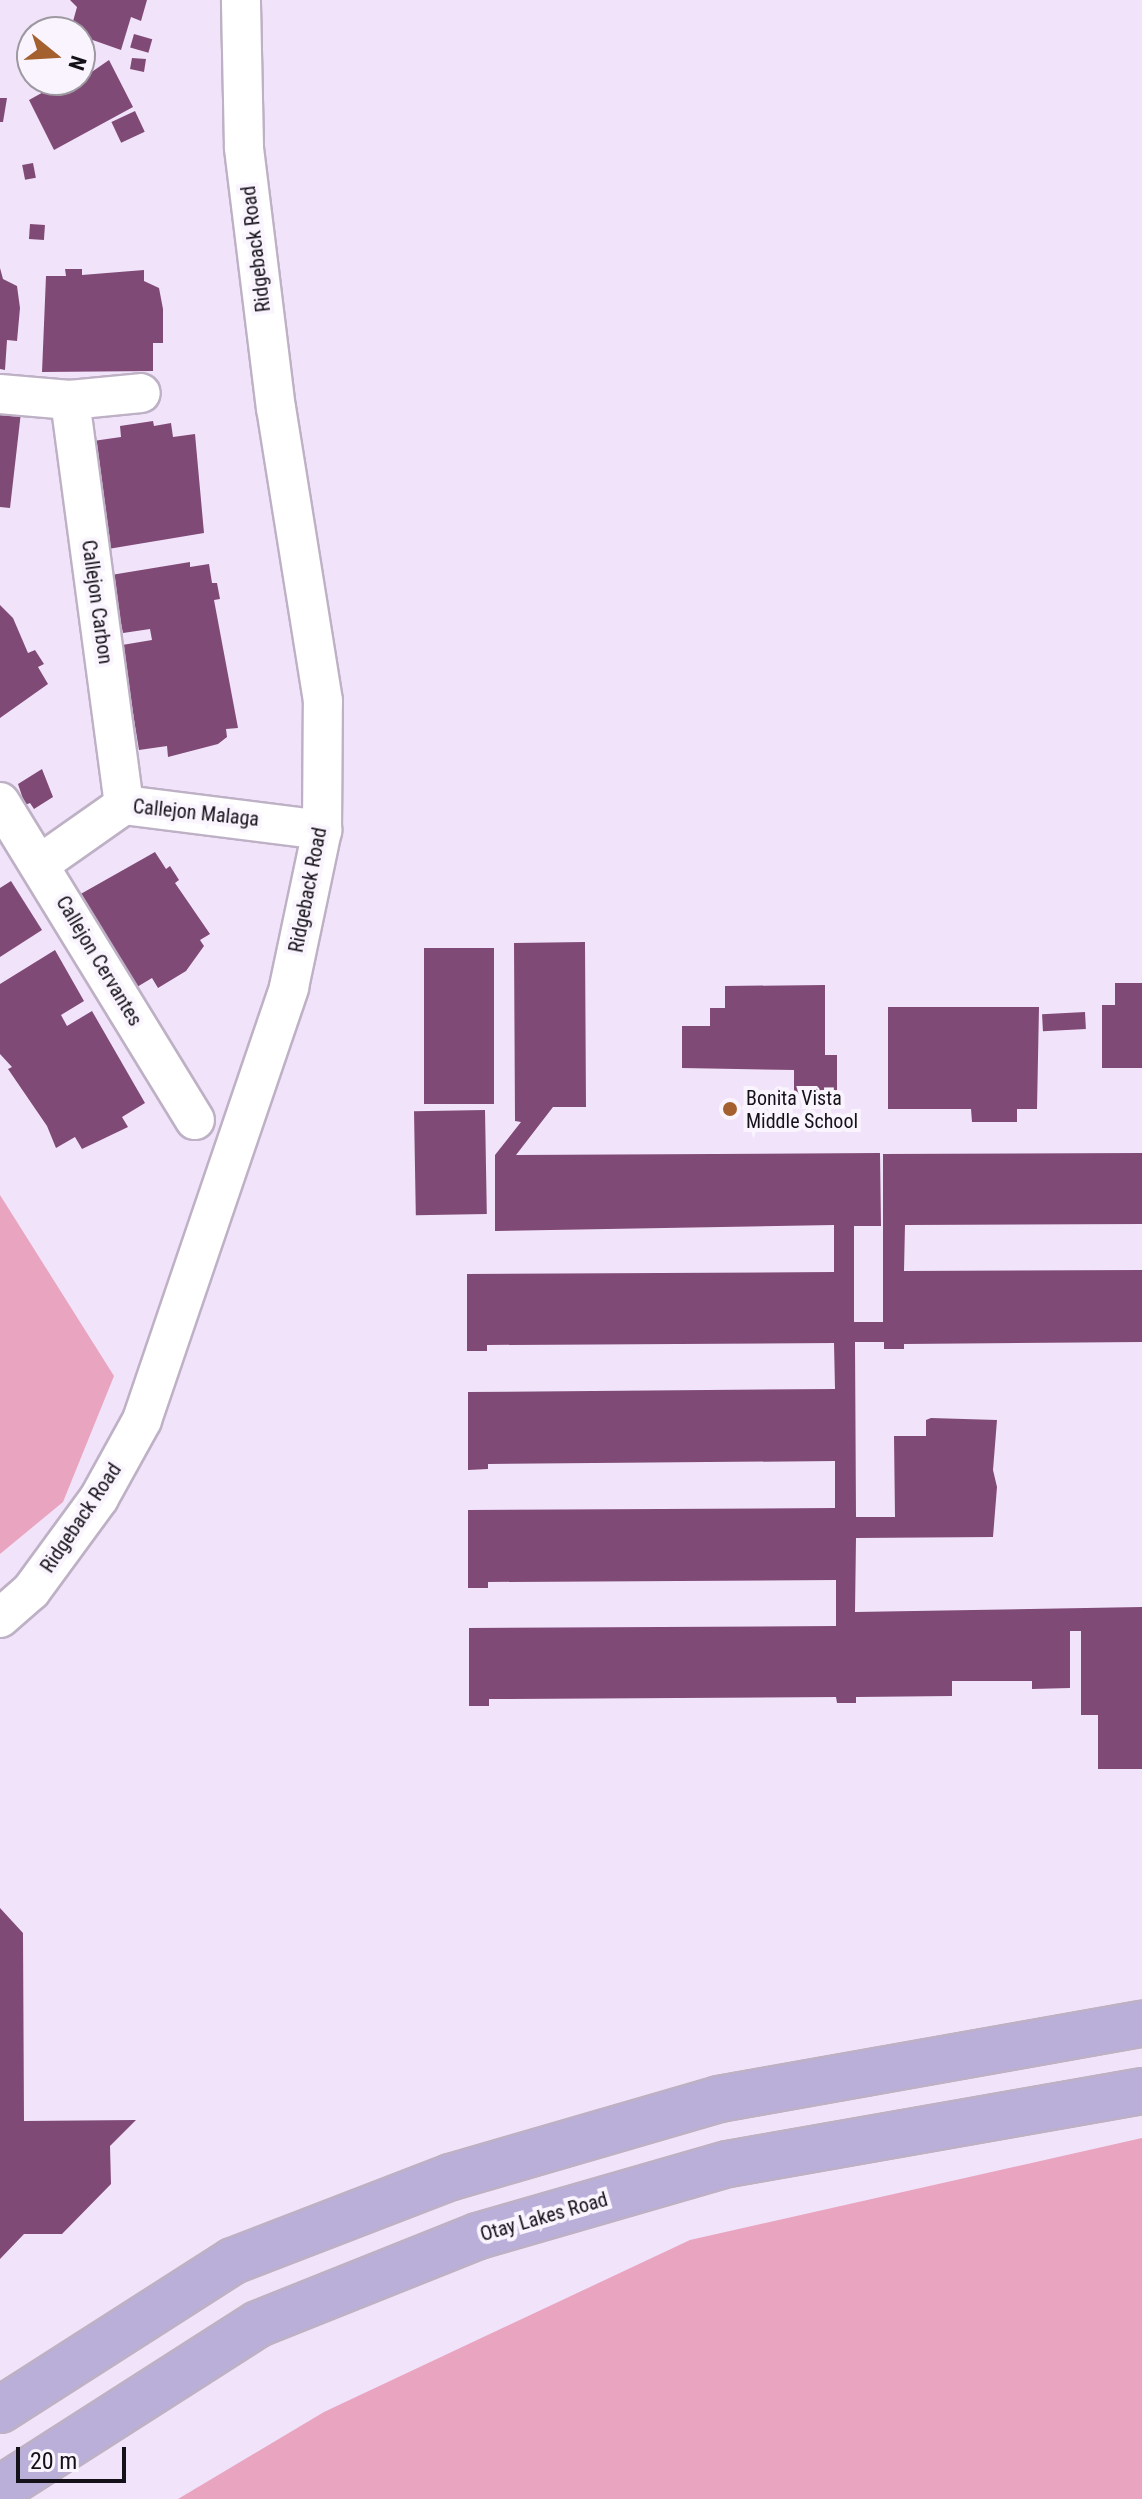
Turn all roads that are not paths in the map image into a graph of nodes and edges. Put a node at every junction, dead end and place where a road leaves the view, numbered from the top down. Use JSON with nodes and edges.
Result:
{"nodes":[{"id":1,"x":241,"y":0,"type":"edge"},
{"id":2,"x":141,"y":393,"type":"dead end"},
{"id":3,"x":0,"y":394,"type":"edge"},
{"id":4,"x":70,"y":400,"type":"junction"},
{"id":5,"x":0,"y":802,"type":"edge"},
{"id":6,"x":124,"y":805,"type":"junction"},
{"id":7,"x":322,"y":830,"type":"junction"},
{"id":8,"x":40,"y":864,"type":"junction"},
{"id":9,"x":195,"y":1120,"type":"dead end"},
{"id":10,"x":0,"y":1618,"type":"edge"},
{"id":11,"x":1142,"y":2024,"type":"edge"},
{"id":12,"x":1142,"y":2091,"type":"edge"},
{"id":13,"x":0,"y":2410,"type":"edge"},
{"id":14,"x":0,"y":2489,"type":"edge"}],
"edges":[{"from":1,"to":7,"type":"street","name":"Ridgeback Road"},
{"from":2,"to":4,"type":"street"},
{"from":3,"to":4,"type":"street"},
{"from":4,"to":6,"type":"street","name":"Callejon Carbon"},
{"from":5,"to":8,"type":"street","name":"Callejon Cervantes"},
{"from":6,"to":7,"type":"street","name":"Callejon Malaga"},
{"from":6,"to":8,"type":"street","name":"Callejon Malaga"},
{"from":7,"to":10,"type":"street","name":"Ridgeback Road"},
{"from":8,"to":9,"type":"street","name":"Callejon Cervantes"},
{"from":11,"to":13,"type":"main road"},
{"from":12,"to":14,"type":"main road","name":"Otay Lakes Road"}]}
